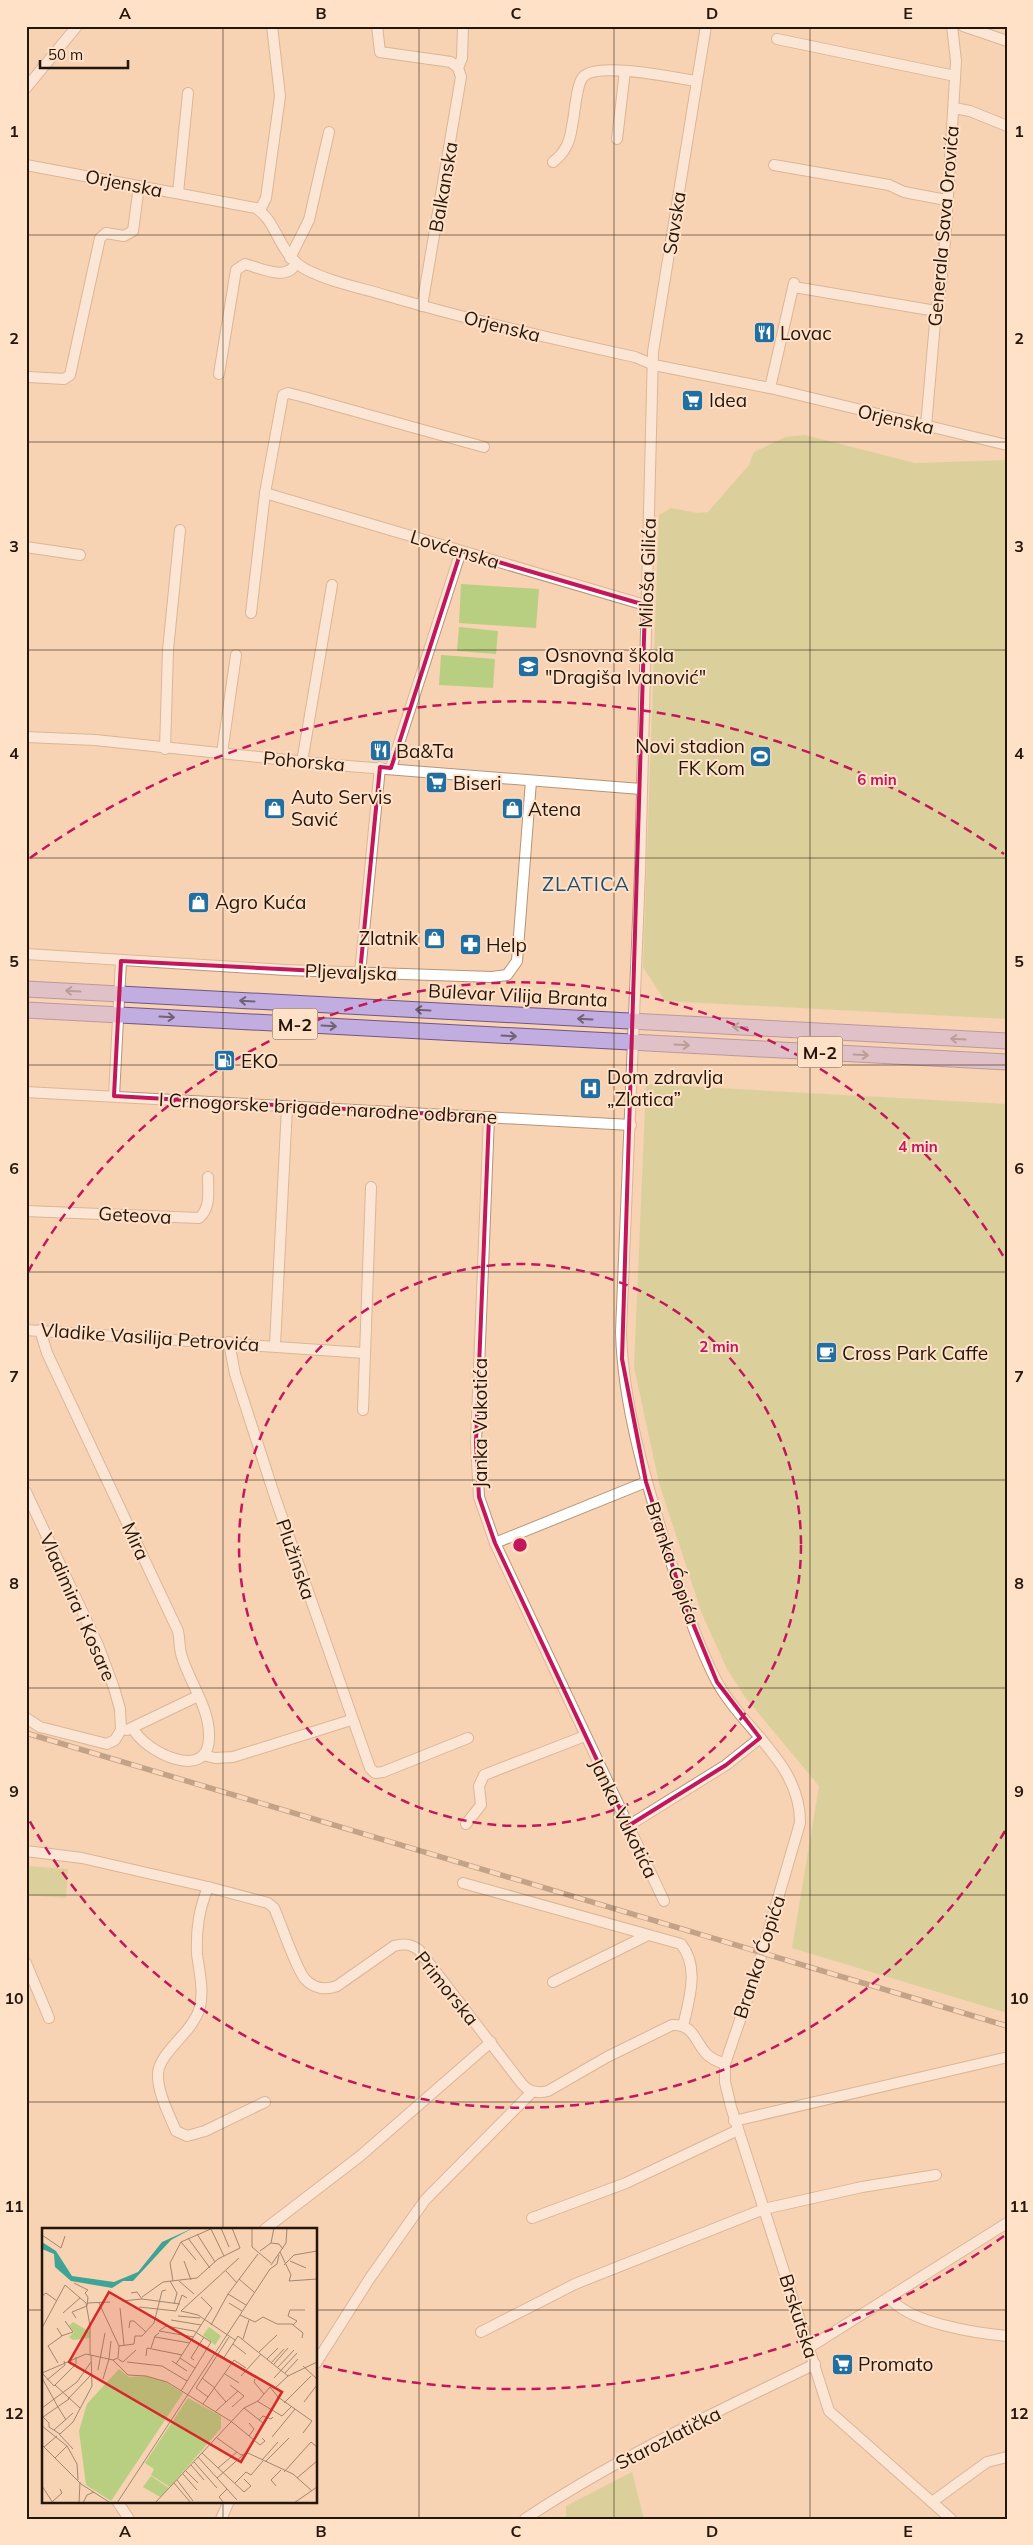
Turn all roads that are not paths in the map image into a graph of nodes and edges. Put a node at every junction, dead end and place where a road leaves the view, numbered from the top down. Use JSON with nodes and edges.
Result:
{"nodes":[{"id":1,"x":77,"y":26,"type":"edge"},
{"id":2,"x":272,"y":26,"type":"edge"},
{"id":3,"x":377,"y":26,"type":"edge"},
{"id":4,"x":463,"y":26,"type":"edge"},
{"id":5,"x":706,"y":26,"type":"edge"},
{"id":6,"x":952,"y":26,"type":"edge"},
{"id":7,"x":963,"y":26,"type":"edge"},
{"id":8,"x":776,"y":38,"type":"dead end"},
{"id":9,"x":1007,"y":41,"type":"edge"},
{"id":10,"x":458,"y":68,"type":"junction"},
{"id":11,"x":625,"y":71,"type":"junction"},
{"id":12,"x":955,"y":76,"type":"junction"},
{"id":13,"x":696,"y":81,"type":"junction"},
{"id":14,"x":26,"y":88,"type":"edge"},
{"id":15,"x":188,"y":93,"type":"dead end"},
{"id":16,"x":954,"y":108,"type":"junction"},
{"id":17,"x":1007,"y":126,"type":"edge"},
{"id":18,"x":330,"y":132,"type":"dead end"},
{"id":19,"x":617,"y":139,"type":"dead end"},
{"id":20,"x":554,"y":162,"type":"dead end"},
{"id":21,"x":26,"y":165,"type":"edge"},
{"id":22,"x":774,"y":165,"type":"dead end"},
{"id":23,"x":139,"y":186,"type":"junction"},
{"id":24,"x":178,"y":193,"type":"junction"},
{"id":25,"x":946,"y":200,"type":"junction"},
{"id":26,"x":260,"y":210,"type":"junction"},
{"id":27,"x":293,"y":260,"type":"junction"},
{"id":28,"x":422,"y":306,"type":"junction"},
{"id":29,"x":936,"y":311,"type":"junction"},
{"id":30,"x":654,"y":365,"type":"junction"},
{"id":31,"x":219,"y":374,"type":"dead end"},
{"id":32,"x":29,"y":377,"type":"dead end"},
{"id":33,"x":770,"y":388,"type":"junction"},
{"id":34,"x":926,"y":426,"type":"junction"},
{"id":35,"x":1007,"y":445,"type":"edge"},
{"id":36,"x":484,"y":447,"type":"dead end"},
{"id":37,"x":265,"y":493,"type":"junction"},
{"id":38,"x":180,"y":530,"type":"dead end"},
{"id":39,"x":26,"y":547,"type":"edge"},
{"id":40,"x":461,"y":551,"type":"junction"},
{"id":41,"x":80,"y":555,"type":"dead end"},
{"id":42,"x":332,"y":585,"type":"dead end"},
{"id":43,"x":645,"y":605,"type":"junction"},
{"id":44,"x":251,"y":613,"type":"dead end"},
{"id":45,"x":236,"y":655,"type":"dead end"},
{"id":46,"x":26,"y":737,"type":"edge"},
{"id":47,"x":165,"y":749,"type":"junction"},
{"id":48,"x":222,"y":753,"type":"junction"},
{"id":49,"x":302,"y":762,"type":"junction"},
{"id":50,"x":386,"y":768,"type":"junction"},
{"id":51,"x":531,"y":781,"type":"junction"},
{"id":52,"x":641,"y":789,"type":"junction"},
{"id":53,"x":26,"y":954,"type":"edge"},
{"id":54,"x":121,"y":961,"type":"junction"},
{"id":55,"x":360,"y":973,"type":"junction"},
{"id":56,"x":26,"y":989,"type":"edge"},
{"id":57,"x":119,"y":994,"type":"junction"},
{"id":58,"x":26,"y":1010,"type":"edge"},
{"id":59,"x":118,"y":1015,"type":"junction"},
{"id":60,"x":634,"y":1022,"type":"junction"},
{"id":61,"x":1007,"y":1041,"type":"edge"},
{"id":62,"x":633,"y":1043,"type":"junction"},
{"id":63,"x":1007,"y":1062,"type":"edge"},
{"id":64,"x":26,"y":1092,"type":"edge"},
{"id":65,"x":114,"y":1096,"type":"junction"},
{"id":66,"x":287,"y":1107,"type":"junction"},
{"id":67,"x":488,"y":1117,"type":"junction"},
{"id":68,"x":630,"y":1125,"type":"junction"},
{"id":69,"x":208,"y":1177,"type":"dead end"},
{"id":70,"x":371,"y":1187,"type":"dead end"},
{"id":71,"x":26,"y":1211,"type":"edge"},
{"id":72,"x":26,"y":1330,"type":"edge"},
{"id":73,"x":40,"y":1330,"type":"junction"},
{"id":74,"x":229,"y":1342,"type":"junction"},
{"id":75,"x":275,"y":1345,"type":"junction"},
{"id":76,"x":365,"y":1353,"type":"junction"},
{"id":77,"x":363,"y":1410,"type":"dead end"},
{"id":78,"x":646,"y":1482,"type":"junction"},
{"id":79,"x":26,"y":1492,"type":"edge"},
{"id":80,"x":495,"y":1543,"type":"junction"},
{"id":81,"x":198,"y":1696,"type":"junction"},
{"id":82,"x":351,"y":1720,"type":"junction"},
{"id":83,"x":29,"y":1721,"type":"edge"},
{"id":84,"x":121,"y":1727,"type":"junction"},
{"id":85,"x":133,"y":1728,"type":"junction"},
{"id":86,"x":584,"y":1736,"type":"junction"},
{"id":87,"x":468,"y":1738,"type":"dead end"},
{"id":88,"x":760,"y":1738,"type":"junction"},
{"id":89,"x":202,"y":1756,"type":"junction"},
{"id":90,"x":466,"y":1824,"type":"dead end"},
{"id":91,"x":628,"y":1826,"type":"junction"},
{"id":92,"x":26,"y":1851,"type":"edge"},
{"id":93,"x":463,"y":1884,"type":"dead end"},
{"id":94,"x":208,"y":1887,"type":"junction"},
{"id":95,"x":664,"y":1901,"type":"dead end"},
{"id":96,"x":648,"y":1936,"type":"junction"},
{"id":97,"x":26,"y":1963,"type":"edge"},
{"id":98,"x":553,"y":1982,"type":"dead end"},
{"id":99,"x":49,"y":2018,"type":"dead end"},
{"id":100,"x":683,"y":2026,"type":"junction"},
{"id":101,"x":490,"y":2042,"type":"junction"},
{"id":102,"x":1004,"y":2058,"type":"dead end"},
{"id":103,"x":725,"y":2064,"type":"junction"},
{"id":104,"x":532,"y":2092,"type":"junction"},
{"id":105,"x":265,"y":2102,"type":"dead end"},
{"id":106,"x":736,"y":2125,"type":"junction"},
{"id":107,"x":936,"y":2175,"type":"dead end"},
{"id":108,"x":764,"y":2209,"type":"junction"},
{"id":109,"x":532,"y":2218,"type":"dead end"},
{"id":110,"x":1007,"y":2223,"type":"edge"},
{"id":111,"x":266,"y":2228,"type":"edge"},
{"id":112,"x":889,"y":2297,"type":"junction"},
{"id":113,"x":481,"y":2332,"type":"dead end"},
{"id":114,"x":1007,"y":2336,"type":"edge"},
{"id":115,"x":810,"y":2347,"type":"junction"},
{"id":116,"x":318,"y":2361,"type":"edge"},
{"id":117,"x":815,"y":2364,"type":"junction"},
{"id":118,"x":1007,"y":2457,"type":"edge"},
{"id":119,"x":118,"y":2502,"type":"edge"},
{"id":120,"x":229,"y":2502,"type":"edge"},
{"id":121,"x":932,"y":2502,"type":"junction"},
{"id":122,"x":129,"y":2519,"type":"edge"},
{"id":123,"x":221,"y":2519,"type":"edge"},
{"id":124,"x":525,"y":2519,"type":"edge"},
{"id":125,"x":952,"y":2519,"type":"edge"}],
"edges":[{"from":1,"to":14,"type":"street"},
{"from":2,"to":26,"type":"street"},
{"from":3,"to":10,"type":"street"},
{"from":4,"to":10,"type":"street","name":"Balkanska"},
{"from":5,"to":13,"type":"street","name":"Savska"},
{"from":6,"to":12,"type":"street","name":"Generala Sava Orovića"},
{"from":7,"to":9,"type":"street"},
{"from":8,"to":12,"type":"street"},
{"from":10,"to":28,"type":"street","name":"Balkanska"},
{"from":11,"to":13,"type":"street"},
{"from":11,"to":19,"type":"street"},
{"from":11,"to":20,"type":"street"},
{"from":12,"to":16,"type":"street","name":"Generala Sava Orovića"},
{"from":13,"to":30,"type":"street","name":"Savska"},
{"from":15,"to":24,"type":"street"},
{"from":16,"to":17,"type":"street"},
{"from":16,"to":25,"type":"street","name":"Generala Sava Orovića"},
{"from":18,"to":27,"type":"street"},
{"from":21,"to":23,"type":"street","name":"Orjenska"},
{"from":22,"to":25,"type":"street"},
{"from":23,"to":24,"type":"street","name":"Orjenska"},
{"from":23,"to":32,"type":"street"},
{"from":24,"to":26,"type":"street","name":"Orjenska"},
{"from":25,"to":29,"type":"street","name":"Generala Sava Orovića"},
{"from":26,"to":27,"type":"street"},
{"from":27,"to":28,"type":"street","name":"Orjenska"},
{"from":27,"to":31,"type":"street"},
{"from":28,"to":30,"type":"street","name":"Orjenska"},
{"from":29,"to":33,"type":"street"},
{"from":29,"to":34,"type":"street","name":"Generala Sava Orovića"},
{"from":30,"to":33,"type":"street","name":"Orjenska"},
{"from":30,"to":43,"type":"street","name":"Miloša Gilića"},
{"from":33,"to":34,"type":"street","name":"Orjenska"},
{"from":34,"to":35,"type":"street","name":"Orjenska"},
{"from":36,"to":37,"type":"street"},
{"from":37,"to":40,"type":"street","name":"Lovćenska"},
{"from":37,"to":44,"type":"street"},
{"from":38,"to":47,"type":"street"},
{"from":39,"to":41,"type":"street"},
{"from":40,"to":43,"type":"street","name":"Lovćenska"},
{"from":40,"to":50,"type":"street"},
{"from":42,"to":49,"type":"street"},
{"from":43,"to":52,"type":"street","name":"Miloša Gilića"},
{"from":45,"to":48,"type":"street"},
{"from":46,"to":47,"type":"street","name":"Pohorska"},
{"from":47,"to":48,"type":"street","name":"Pohorska"},
{"from":48,"to":49,"type":"street","name":"Pohorska"},
{"from":49,"to":50,"type":"street","name":"Pohorska"},
{"from":50,"to":51,"type":"street","name":"Pohorska"},
{"from":50,"to":55,"type":"street"},
{"from":51,"to":52,"type":"street","name":"Pohorska"},
{"from":51,"to":55,"type":"street","name":"Pljevaljska"},
{"from":52,"to":60,"type":"street","name":"Miloša Gilića"},
{"from":53,"to":54,"type":"street","name":"Pljevaljska"},
{"from":54,"to":55,"type":"street","name":"Pljevaljska"},
{"from":54,"to":57,"type":"street"},
{"from":57,"to":56,"type":"main road","name":"Bulevar Vilija Branta","number":"M-2","one_way":true},
{"from":57,"to":59,"type":"street"},
{"from":60,"to":57,"type":"main road","name":"Bulevar Vilija Branta","number":"M-2","one_way":true},
{"from":58,"to":59,"type":"main road","number":"M-2"},
{"from":59,"to":62,"type":"main road","number":"M-2","one_way":true},
{"from":59,"to":65,"type":"street"},
{"from":61,"to":60,"type":"main road","name":"Bulevar Vilija Branta","number":"M-2","one_way":true},
{"from":60,"to":62,"type":"street","name":"Branka Ćopića"},
{"from":62,"to":63,"type":"main road","number":"M-2","one_way":true},
{"from":62,"to":68,"type":"street","name":"Branka Ćopića"},
{"from":64,"to":65,"type":"street","name":"I Crnogorske brigade narodne odbrane"},
{"from":65,"to":66,"type":"street","name":"I Crnogorske brigade narodne odbrane"},
{"from":66,"to":67,"type":"street","name":"I Crnogorske brigade narodne odbrane"},
{"from":66,"to":75,"type":"street"},
{"from":67,"to":68,"type":"street","name":"I Crnogorske brigade narodne odbrane"},
{"from":67,"to":80,"type":"street","name":"Janka Vukotića"},
{"from":68,"to":78,"type":"street","name":"Branka Ćopića"},
{"from":69,"to":71,"type":"street","name":"Geteova"},
{"from":70,"to":76,"type":"street"},
{"from":72,"to":73,"type":"street","name":"Vladike Vasilija Petrovića"},
{"from":73,"to":74,"type":"street","name":"Vladike Vasilija Petrovića"},
{"from":73,"to":81,"type":"street","name":"Mira"},
{"from":74,"to":75,"type":"street","name":"Vladike Vasilija Petrovića"},
{"from":74,"to":82,"type":"street","name":"Plužinska"},
{"from":75,"to":76,"type":"street","name":"Vladike Vasilija Petrovića"},
{"from":76,"to":77,"type":"street"},
{"from":78,"to":80,"type":"street"},
{"from":78,"to":88,"type":"street","name":"Branka Ćopića"},
{"from":79,"to":84,"type":"street","name":"Vladimira i Kosare"},
{"from":80,"to":86,"type":"street","name":"Janka Vukotića"},
{"from":81,"to":85,"type":"street"},
{"from":81,"to":89,"type":"street","name":"Mira"},
{"from":82,"to":87,"type":"street","name":"Plužinska"},
{"from":82,"to":89,"type":"street"},
{"from":83,"to":84,"type":"street"},
{"from":84,"to":85,"type":"street"},
{"from":85,"to":89,"type":"street"},
{"from":86,"to":90,"type":"street","name":"Janka Vukotića"},
{"from":86,"to":91,"type":"street","name":"Janka Vukotića"},
{"from":88,"to":91,"type":"street"},
{"from":88,"to":103,"type":"street","name":"Branka Ćopića"},
{"from":91,"to":95,"type":"street","name":"Janka Vukotića"},
{"from":92,"to":94,"type":"street","name":"Primorska"},
{"from":93,"to":96,"type":"street"},
{"from":94,"to":101,"type":"street","name":"Primorska"},
{"from":94,"to":105,"type":"street"},
{"from":96,"to":98,"type":"street"},
{"from":96,"to":100,"type":"street"},
{"from":97,"to":99,"type":"street"},
{"from":100,"to":103,"type":"street"},
{"from":100,"to":104,"type":"street"},
{"from":101,"to":104,"type":"street","name":"Primorska"},
{"from":101,"to":111,"type":"street"},
{"from":102,"to":106,"type":"street"},
{"from":103,"to":106,"type":"street","name":"Brskutska"},
{"from":104,"to":116,"type":"street"},
{"from":106,"to":108,"type":"street","name":"Brskutska"},
{"from":106,"to":109,"type":"street"},
{"from":107,"to":108,"type":"street"},
{"from":108,"to":113,"type":"street"},
{"from":108,"to":115,"type":"street","name":"Brskutska"},
{"from":110,"to":112,"type":"street"},
{"from":112,"to":114,"type":"street"},
{"from":112,"to":115,"type":"street"},
{"from":115,"to":117,"type":"street","name":"Brskutska"},
{"from":117,"to":121,"type":"street","name":"Brskutska"},
{"from":117,"to":124,"type":"street","name":"Starozlatička"},
{"from":118,"to":121,"type":"street"},
{"from":119,"to":122,"type":"street"},
{"from":120,"to":123,"type":"street"},
{"from":121,"to":125,"type":"street","name":"Brskutska"}]}
